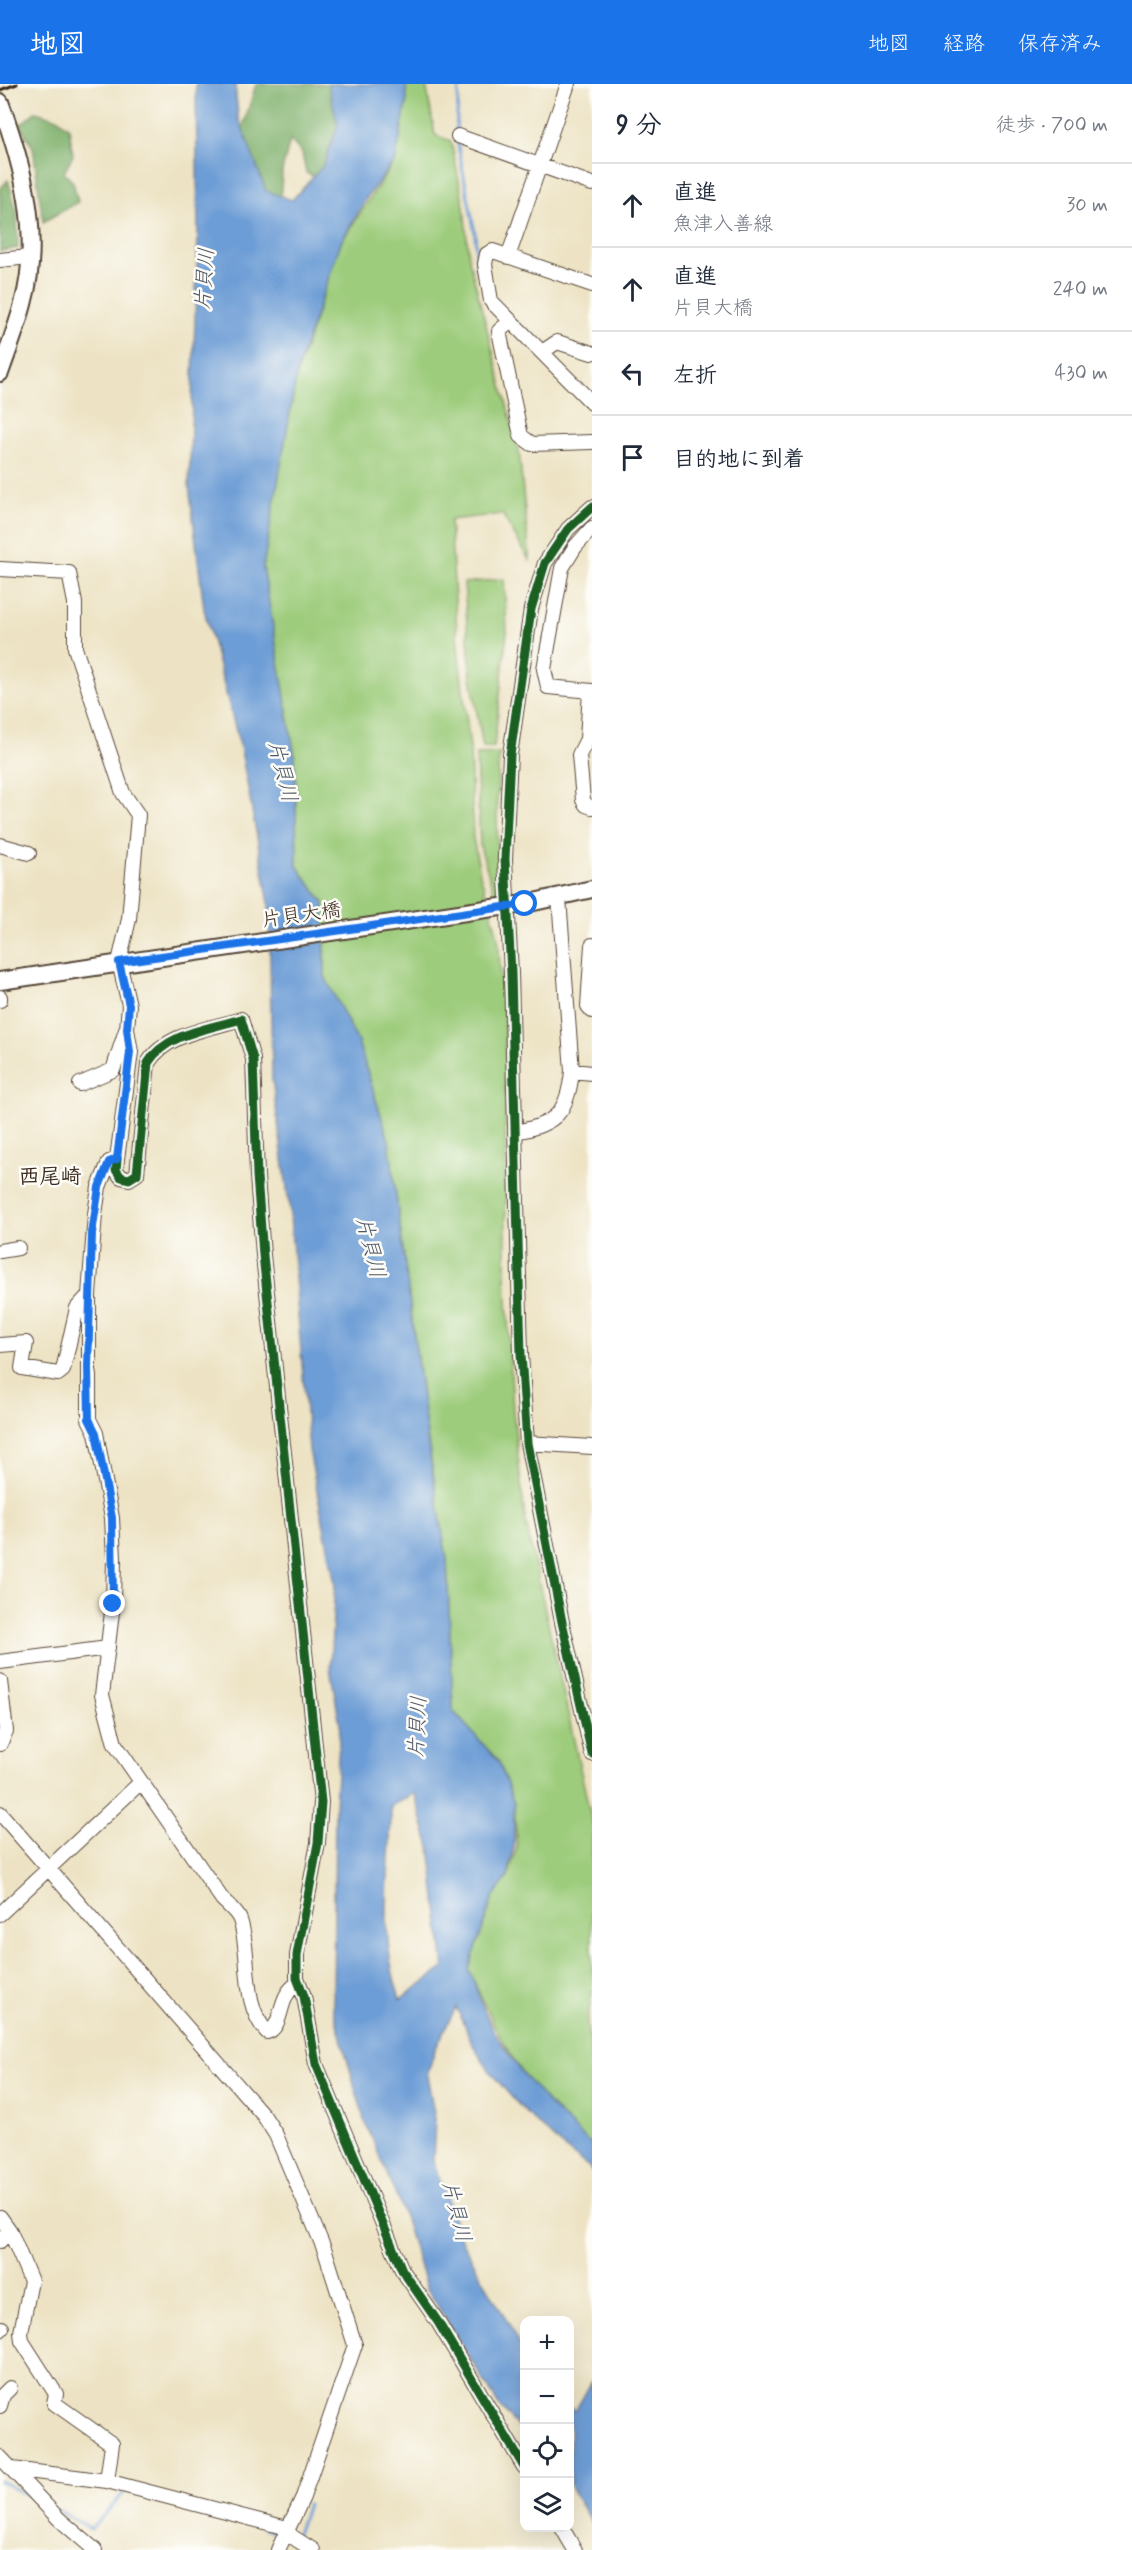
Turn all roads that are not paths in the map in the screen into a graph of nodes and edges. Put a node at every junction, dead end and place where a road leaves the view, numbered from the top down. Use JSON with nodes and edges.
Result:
{"nodes":[{"id":1,"x":568,"y":84,"type":"edge"},
{"id":2,"x":0,"y":102,"type":"edge"},
{"id":3,"x":458,"y":136,"type":"dead end"},
{"id":4,"x":540,"y":165,"type":"junction"},
{"id":5,"x":592,"y":184,"type":"edge"},
{"id":6,"x":29,"y":257,"type":"junction"},
{"id":7,"x":508,"y":257,"type":"junction"},
{"id":8,"x":0,"y":260,"type":"edge"},
{"id":9,"x":592,"y":285,"type":"edge"},
{"id":10,"x":511,"y":321,"type":"junction"},
{"id":11,"x":542,"y":352,"type":"junction"},
{"id":12,"x":592,"y":353,"type":"edge"},
{"id":13,"x":0,"y":373,"type":"edge"},
{"id":14,"x":592,"y":403,"type":"edge"},
{"id":15,"x":592,"y":442,"type":"edge"},
{"id":16,"x":592,"y":507,"type":"edge"},
{"id":17,"x":592,"y":528,"type":"edge"},
{"id":18,"x":0,"y":569,"type":"edge"},
{"id":19,"x":591,"y":691,"type":"edge"},
{"id":20,"x":592,"y":807,"type":"edge"},
{"id":21,"x":0,"y":845,"type":"edge"},
{"id":22,"x":29,"y":853,"type":"dead end"},
{"id":23,"x":592,"y":890,"type":"edge"},
{"id":24,"x":559,"y":898,"type":"junction"},
{"id":25,"x":592,"y":945,"type":"edge"},
{"id":26,"x":126,"y":961,"type":"junction"},
{"id":27,"x":0,"y":981,"type":"edge"},
{"id":28,"x":592,"y":1011,"type":"edge"},
{"id":29,"x":127,"y":1029,"type":"junction"},
{"id":30,"x":572,"y":1071,"type":"junction"},
{"id":31,"x":592,"y":1073,"type":"edge"},
{"id":32,"x":80,"y":1084,"type":"dead end"},
{"id":33,"x":515,"y":1132,"type":"junction"},
{"id":34,"x":117,"y":1159,"type":"junction"},
{"id":35,"x":18,"y":1248,"type":"dead end"},
{"id":36,"x":0,"y":1251,"type":"edge"},
{"id":37,"x":89,"y":1295,"type":"junction"},
{"id":38,"x":0,"y":1345,"type":"edge"},
{"id":39,"x":527,"y":1443,"type":"junction"},
{"id":40,"x":592,"y":1447,"type":"edge"},
{"id":41,"x":108,"y":1648,"type":"junction"},
{"id":42,"x":0,"y":1662,"type":"edge"},
{"id":43,"x":0,"y":1680,"type":"edge"},
{"id":44,"x":0,"y":1744,"type":"edge"},
{"id":45,"x":592,"y":1754,"type":"edge"},
{"id":46,"x":141,"y":1782,"type":"junction"},
{"id":47,"x":0,"y":1813,"type":"edge"},
{"id":48,"x":48,"y":1867,"type":"junction"},
{"id":49,"x":0,"y":1914,"type":"edge"},
{"id":50,"x":299,"y":1983,"type":"junction"},
{"id":51,"x":0,"y":2217,"type":"edge"},
{"id":52,"x":5,"y":2236,"type":"edge"},
{"id":53,"x":10,"y":2388,"type":"dead end"},
{"id":54,"x":0,"y":2406,"type":"edge"},
{"id":55,"x":0,"y":2457,"type":"edge"},
{"id":56,"x":520,"y":2459,"type":"edge"},
{"id":57,"x":12,"y":2469,"type":"junction"},
{"id":58,"x":107,"y":2481,"type":"junction"},
{"id":59,"x":287,"y":2528,"type":"junction"},
{"id":60,"x":564,"y":2532,"type":"edge"},
{"id":61,"x":95,"y":2550,"type":"edge"},
{"id":62,"x":278,"y":2550,"type":"edge"},
{"id":63,"x":314,"y":2550,"type":"edge"},
{"id":64,"x":575,"y":2550,"type":"edge"}],
"edges":[{"from":1,"to":4,"type":"street"},
{"from":2,"to":6,"type":"main road"},
{"from":3,"to":4,"type":"street"},
{"from":4,"to":5,"type":"street"},
{"from":4,"to":7,"type":"street"},
{"from":6,"to":8,"type":"street"},
{"from":6,"to":13,"type":"main road"},
{"from":7,"to":9,"type":"street"},
{"from":7,"to":10,"type":"street"},
{"from":10,"to":11,"type":"street"},
{"from":10,"to":15,"type":"street"},
{"from":11,"to":12,"type":"street"},
{"from":11,"to":14,"type":"street"},
{"from":16,"to":33,"type":"street"},
{"from":17,"to":19,"type":"street"},
{"from":18,"to":26,"type":"street"},
{"from":19,"to":20,"type":"street"},
{"from":21,"to":22,"type":"street"},
{"from":23,"to":24,"type":"main road","name":"片貝大橋"},
{"from":24,"to":26,"type":"main road","name":"片貝大橋","bridge":true},
{"from":24,"to":30,"type":"street"},
{"from":25,"to":28,"type":"street"},
{"from":26,"to":27,"type":"main road","name":"片貝大橋"},
{"from":26,"to":29,"type":"street"},
{"from":29,"to":32,"type":"street"},
{"from":29,"to":34,"type":"street"},
{"from":30,"to":31,"type":"street"},
{"from":30,"to":33,"type":"street"},
{"from":33,"to":39,"type":"street"},
{"from":34,"to":37,"type":"street"},
{"from":34,"to":50,"type":"street"},
{"from":35,"to":36,"type":"street"},
{"from":37,"to":38,"type":"street"},
{"from":37,"to":41,"type":"street"},
{"from":39,"to":40,"type":"street"},
{"from":39,"to":45,"type":"street"},
{"from":41,"to":42,"type":"street"},
{"from":41,"to":46,"type":"street"},
{"from":43,"to":44,"type":"street"},
{"from":46,"to":48,"type":"street"},
{"from":46,"to":50,"type":"street"},
{"from":47,"to":48,"type":"street"},
{"from":48,"to":49,"type":"street"},
{"from":48,"to":59,"type":"street"},
{"from":50,"to":56,"type":"street"},
{"from":51,"to":52,"type":"street"},
{"from":52,"to":58,"type":"street"},
{"from":53,"to":54,"type":"street"},
{"from":55,"to":57,"type":"street"},
{"from":57,"to":58,"type":"street"},
{"from":57,"to":61,"type":"street"},
{"from":58,"to":59,"type":"street"},
{"from":59,"to":62,"type":"street"},
{"from":59,"to":63,"type":"street"},
{"from":60,"to":64,"type":"street"}]}
